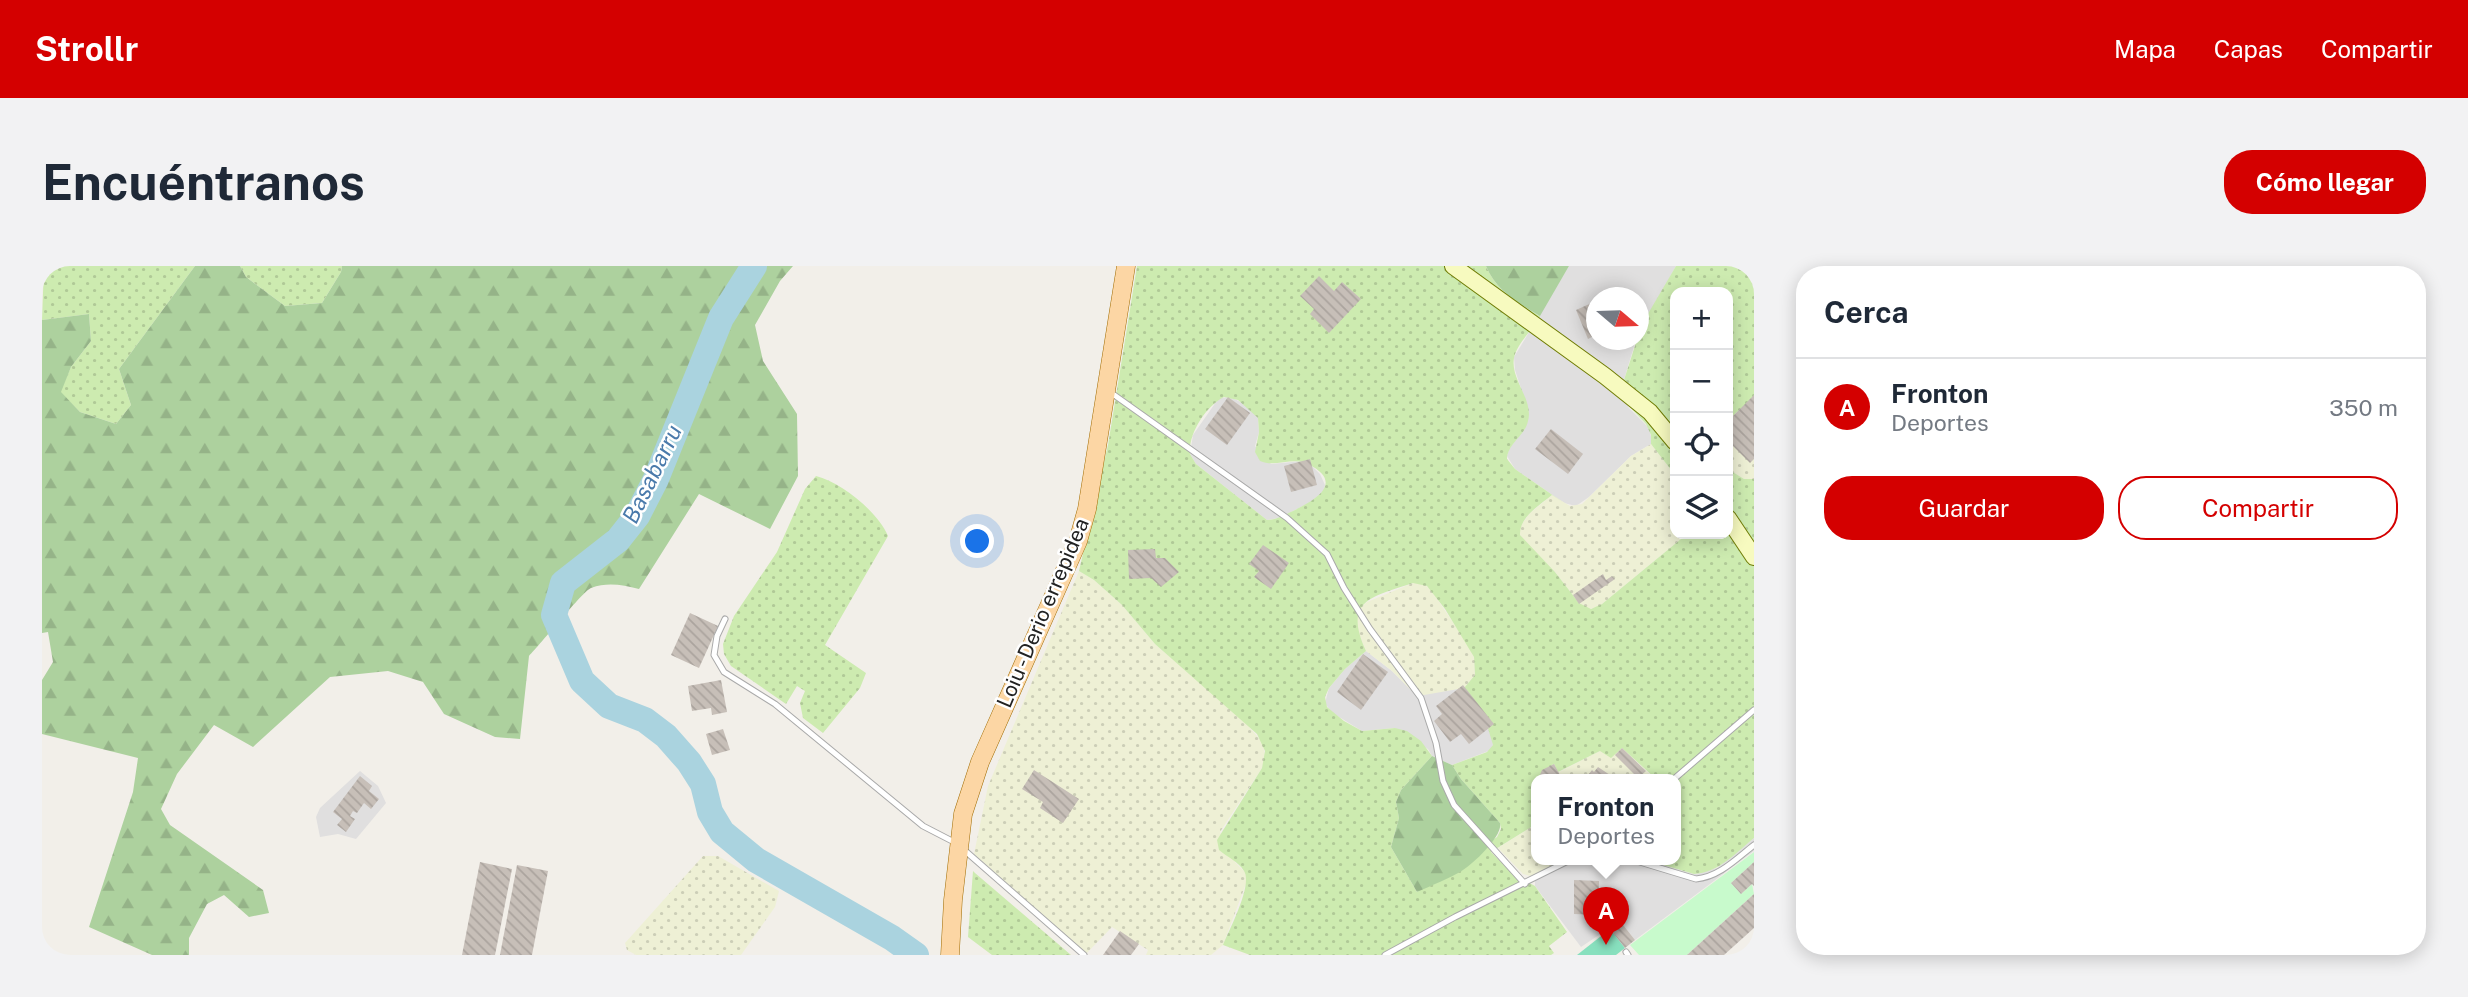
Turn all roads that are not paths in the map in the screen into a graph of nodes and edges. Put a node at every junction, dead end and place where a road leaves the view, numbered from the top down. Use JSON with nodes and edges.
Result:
{"nodes":[{"id":1,"x":1126,"y":266,"type":"edge"},
{"id":2,"x":1453,"y":266,"type":"edge"},
{"id":3,"x":1108,"y":390,"type":"junction"},
{"id":4,"x":1670,"y":436,"type":"edge"},
{"id":5,"x":1733,"y":526,"type":"edge"},
{"id":6,"x":1754,"y":557,"type":"edge"},
{"id":7,"x":725,"y":619,"type":"dead end"},
{"id":8,"x":1754,"y":710,"type":"edge"},
{"id":9,"x":1680,"y":774,"type":"edge"},
{"id":10,"x":958,"y":844,"type":"junction"},
{"id":11,"x":1754,"y":845,"type":"edge"},
{"id":12,"x":1561,"y":865,"type":"edge"},
{"id":13,"x":1650,"y":865,"type":"edge"},
{"id":14,"x":1525,"y":884,"type":"junction"},
{"id":15,"x":950,"y":955,"type":"edge"},
{"id":16,"x":1084,"y":955,"type":"edge"},
{"id":17,"x":1385,"y":955,"type":"edge"}],
"edges":[{"from":1,"to":3,"type":"main road","name":"Loiu - Derio errepidea"},
{"from":2,"to":4,"type":"street"},
{"from":3,"to":10,"type":"main road","name":"Loiu - Derio errepidea"},
{"from":3,"to":14,"type":"lane"},
{"from":5,"to":6,"type":"street"},
{"from":7,"to":10,"type":"lane"},
{"from":8,"to":9,"type":"lane"},
{"from":10,"to":15,"type":"main road","name":"Loiu - Derio errepidea"},
{"from":10,"to":16,"type":"lane"},
{"from":11,"to":13,"type":"lane"},
{"from":12,"to":14,"type":"lane"},
{"from":14,"to":17,"type":"lane"}]}
